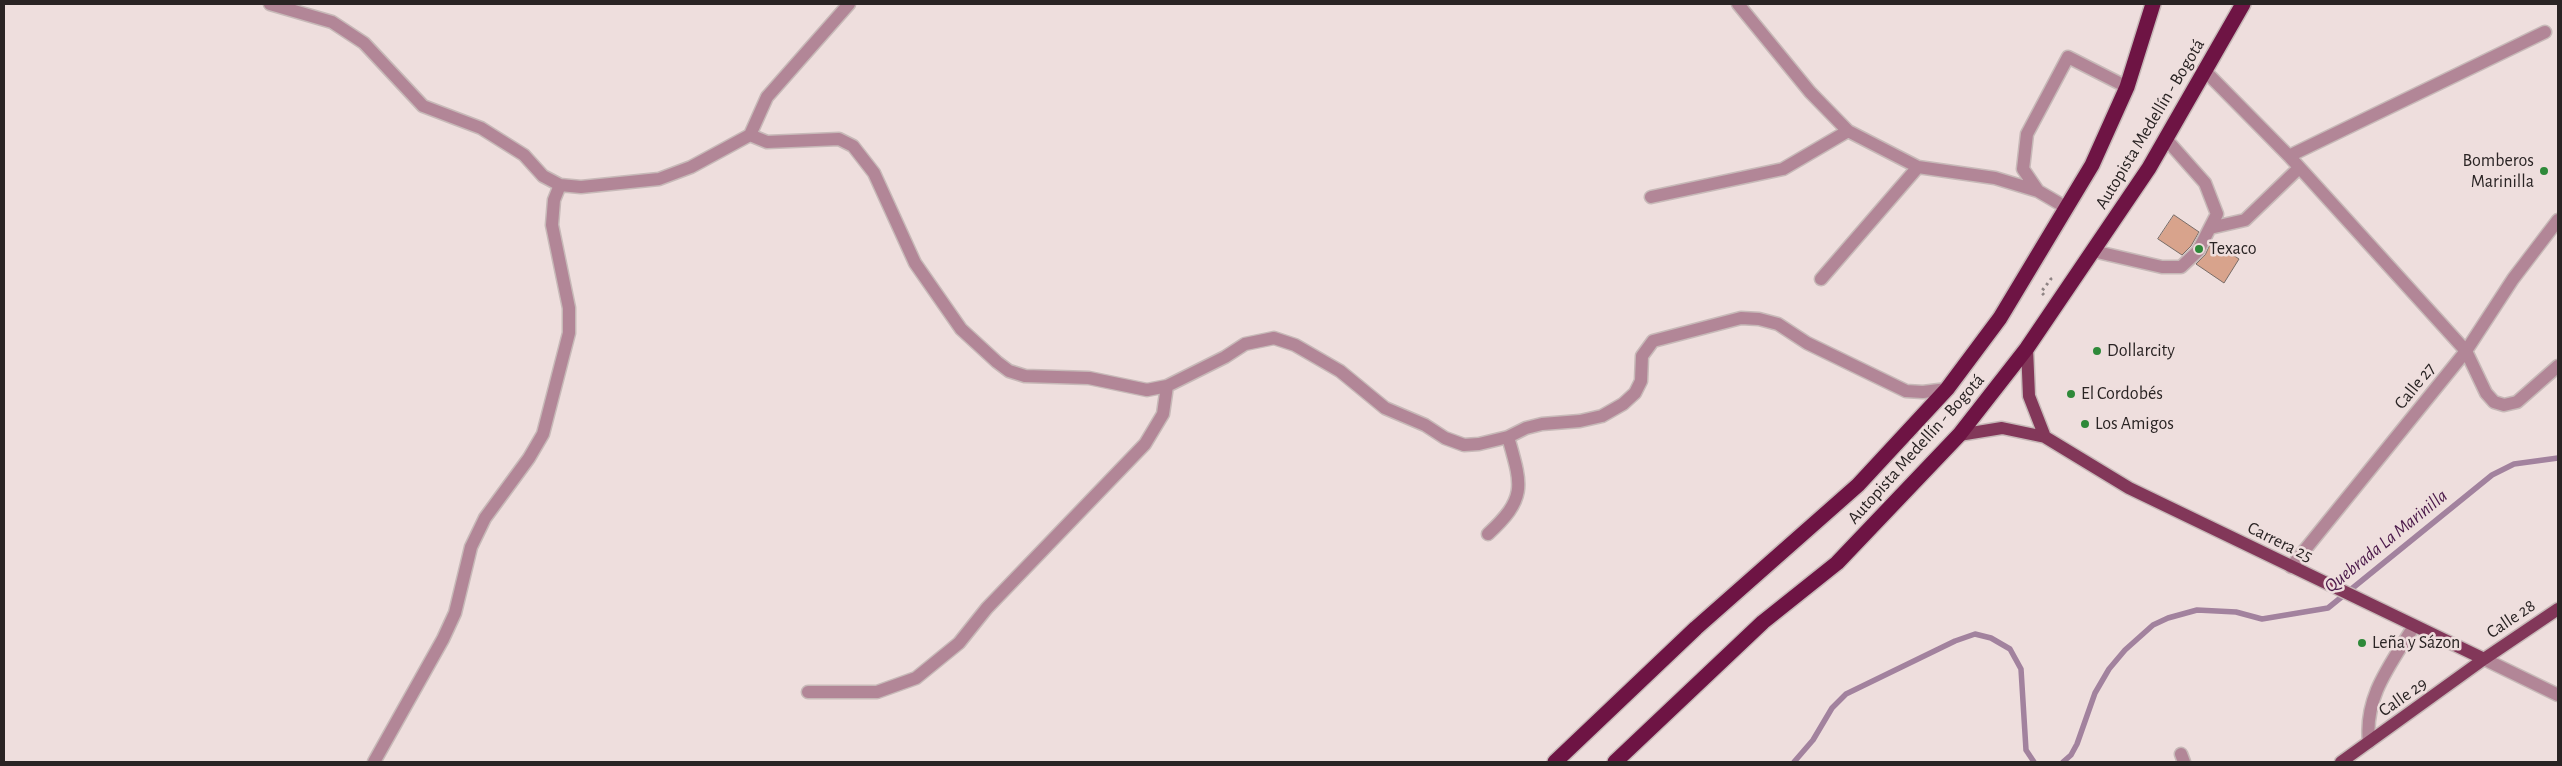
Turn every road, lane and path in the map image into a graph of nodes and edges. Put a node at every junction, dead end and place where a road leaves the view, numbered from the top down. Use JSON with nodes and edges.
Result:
{"nodes":[{"id":1,"x":270,"y":4,"type":"edge"},
{"id":2,"x":849,"y":4,"type":"edge"},
{"id":3,"x":1738,"y":4,"type":"edge"},
{"id":4,"x":2153,"y":4,"type":"edge"},
{"id":5,"x":2243,"y":4,"type":"edge"},
{"id":6,"x":2545,"y":32,"type":"dead end"},
{"id":7,"x":2205,"y":70,"type":"junction"},
{"id":8,"x":2127,"y":88,"type":"junction"},
{"id":9,"x":1848,"y":131,"type":"junction"},
{"id":10,"x":750,"y":135,"type":"junction"},
{"id":11,"x":2166,"y":139,"type":"junction"},
{"id":12,"x":2289,"y":156,"type":"junction"},
{"id":13,"x":1918,"y":167,"type":"junction"},
{"id":14,"x":2299,"y":168,"type":"junction"},
{"id":15,"x":560,"y":185,"type":"junction"},
{"id":16,"x":2038,"y":191,"type":"junction"},
{"id":17,"x":1651,"y":197,"type":"dead end"},
{"id":18,"x":2068,"y":208,"type":"junction"},
{"id":19,"x":2558,"y":220,"type":"edge"},
{"id":20,"x":2210,"y":228,"type":"junction"},
{"id":21,"x":2093,"y":251,"type":"junction"},
{"id":22,"x":2049,"y":277,"type":"dead end"},
{"id":23,"x":1821,"y":279,"type":"dead end"},
{"id":24,"x":2044,"y":294,"type":"dead end"},
{"id":25,"x":2027,"y":348,"type":"junction"},
{"id":26,"x":2466,"y":351,"type":"junction"},
{"id":27,"x":2558,"y":366,"type":"edge"},
{"id":28,"x":1167,"y":386,"type":"junction"},
{"id":29,"x":1946,"y":389,"type":"junction"},
{"id":30,"x":1959,"y":435,"type":"junction"},
{"id":31,"x":1508,"y":437,"type":"junction"},
{"id":32,"x":2045,"y":437,"type":"junction"},
{"id":33,"x":1488,"y":534,"type":"dead end"},
{"id":34,"x":2291,"y":567,"type":"junction"},
{"id":35,"x":2558,"y":609,"type":"edge"},
{"id":36,"x":2414,"y":626,"type":"junction"},
{"id":37,"x":2484,"y":659,"type":"junction"},
{"id":38,"x":808,"y":692,"type":"dead end"},
{"id":39,"x":2558,"y":695,"type":"edge"},
{"id":40,"x":2369,"y":742,"type":"junction"},
{"id":41,"x":374,"y":762,"type":"edge"},
{"id":42,"x":1555,"y":762,"type":"edge"},
{"id":43,"x":1615,"y":762,"type":"edge"},
{"id":44,"x":2341,"y":762,"type":"edge"}],
"edges":[{"from":1,"to":15,"type":"street"},
{"from":2,"to":10,"type":"street"},
{"from":3,"to":9,"type":"street"},
{"from":4,"to":8,"type":"highway","name":"Autopista Medellín - Bogotá"},
{"from":5,"to":7,"type":"highway","name":"Autopista Medellín - Bogotá"},
{"from":6,"to":12,"type":"street"},
{"from":7,"to":11,"type":"highway","name":"Autopista Medellín - Bogotá"},
{"from":7,"to":12,"type":"street"},
{"from":8,"to":16,"type":"street"},
{"from":8,"to":18,"type":"highway","name":"Autopista Medellín - Bogotá"},
{"from":9,"to":13,"type":"street"},
{"from":9,"to":17,"type":"street"},
{"from":10,"to":15,"type":"street"},
{"from":10,"to":28,"type":"street"},
{"from":11,"to":20,"type":"street"},
{"from":11,"to":21,"type":"highway","name":"Autopista Medellín - Bogotá"},
{"from":12,"to":14,"type":"street"},
{"from":13,"to":16,"type":"street"},
{"from":13,"to":23,"type":"street"},
{"from":14,"to":20,"type":"street"},
{"from":14,"to":26,"type":"street"},
{"from":15,"to":41,"type":"street"},
{"from":16,"to":18,"type":"street"},
{"from":18,"to":29,"type":"highway","name":"Autopista Medellín - Bogotá"},
{"from":19,"to":26,"type":"street","name":"Calle 27"},
{"from":20,"to":21,"type":"street"},
{"from":21,"to":25,"type":"highway","name":"Autopista Medellín - Bogotá"},
{"from":22,"to":24,"type":"path"},
{"from":25,"to":30,"type":"highway","name":"Autopista Medellín - Bogotá"},
{"from":25,"to":32,"type":"main road"},
{"from":26,"to":27,"type":"street"},
{"from":26,"to":34,"type":"street","name":"Calle 27"},
{"from":28,"to":31,"type":"street"},
{"from":28,"to":38,"type":"street"},
{"from":29,"to":31,"type":"street"},
{"from":29,"to":42,"type":"highway","name":"Autopista Medellín - Bogotá"},
{"from":30,"to":32,"type":"main road","name":"Carrera 25"},
{"from":30,"to":43,"type":"highway","name":"Autopista Medellín - Bogotá"},
{"from":31,"to":33,"type":"street"},
{"from":32,"to":34,"type":"main road","name":"Carrera 25"},
{"from":34,"to":36,"type":"main road","name":"Carrera 25"},
{"from":35,"to":37,"type":"main road","name":"Calle 28"},
{"from":36,"to":37,"type":"main road","name":"Carrera 25"},
{"from":36,"to":40,"type":"street"},
{"from":37,"to":39,"type":"street","name":"Carrera 25"},
{"from":37,"to":40,"type":"main road","name":"Calle 29"},
{"from":40,"to":44,"type":"main road","name":"Calle 29"}]}
